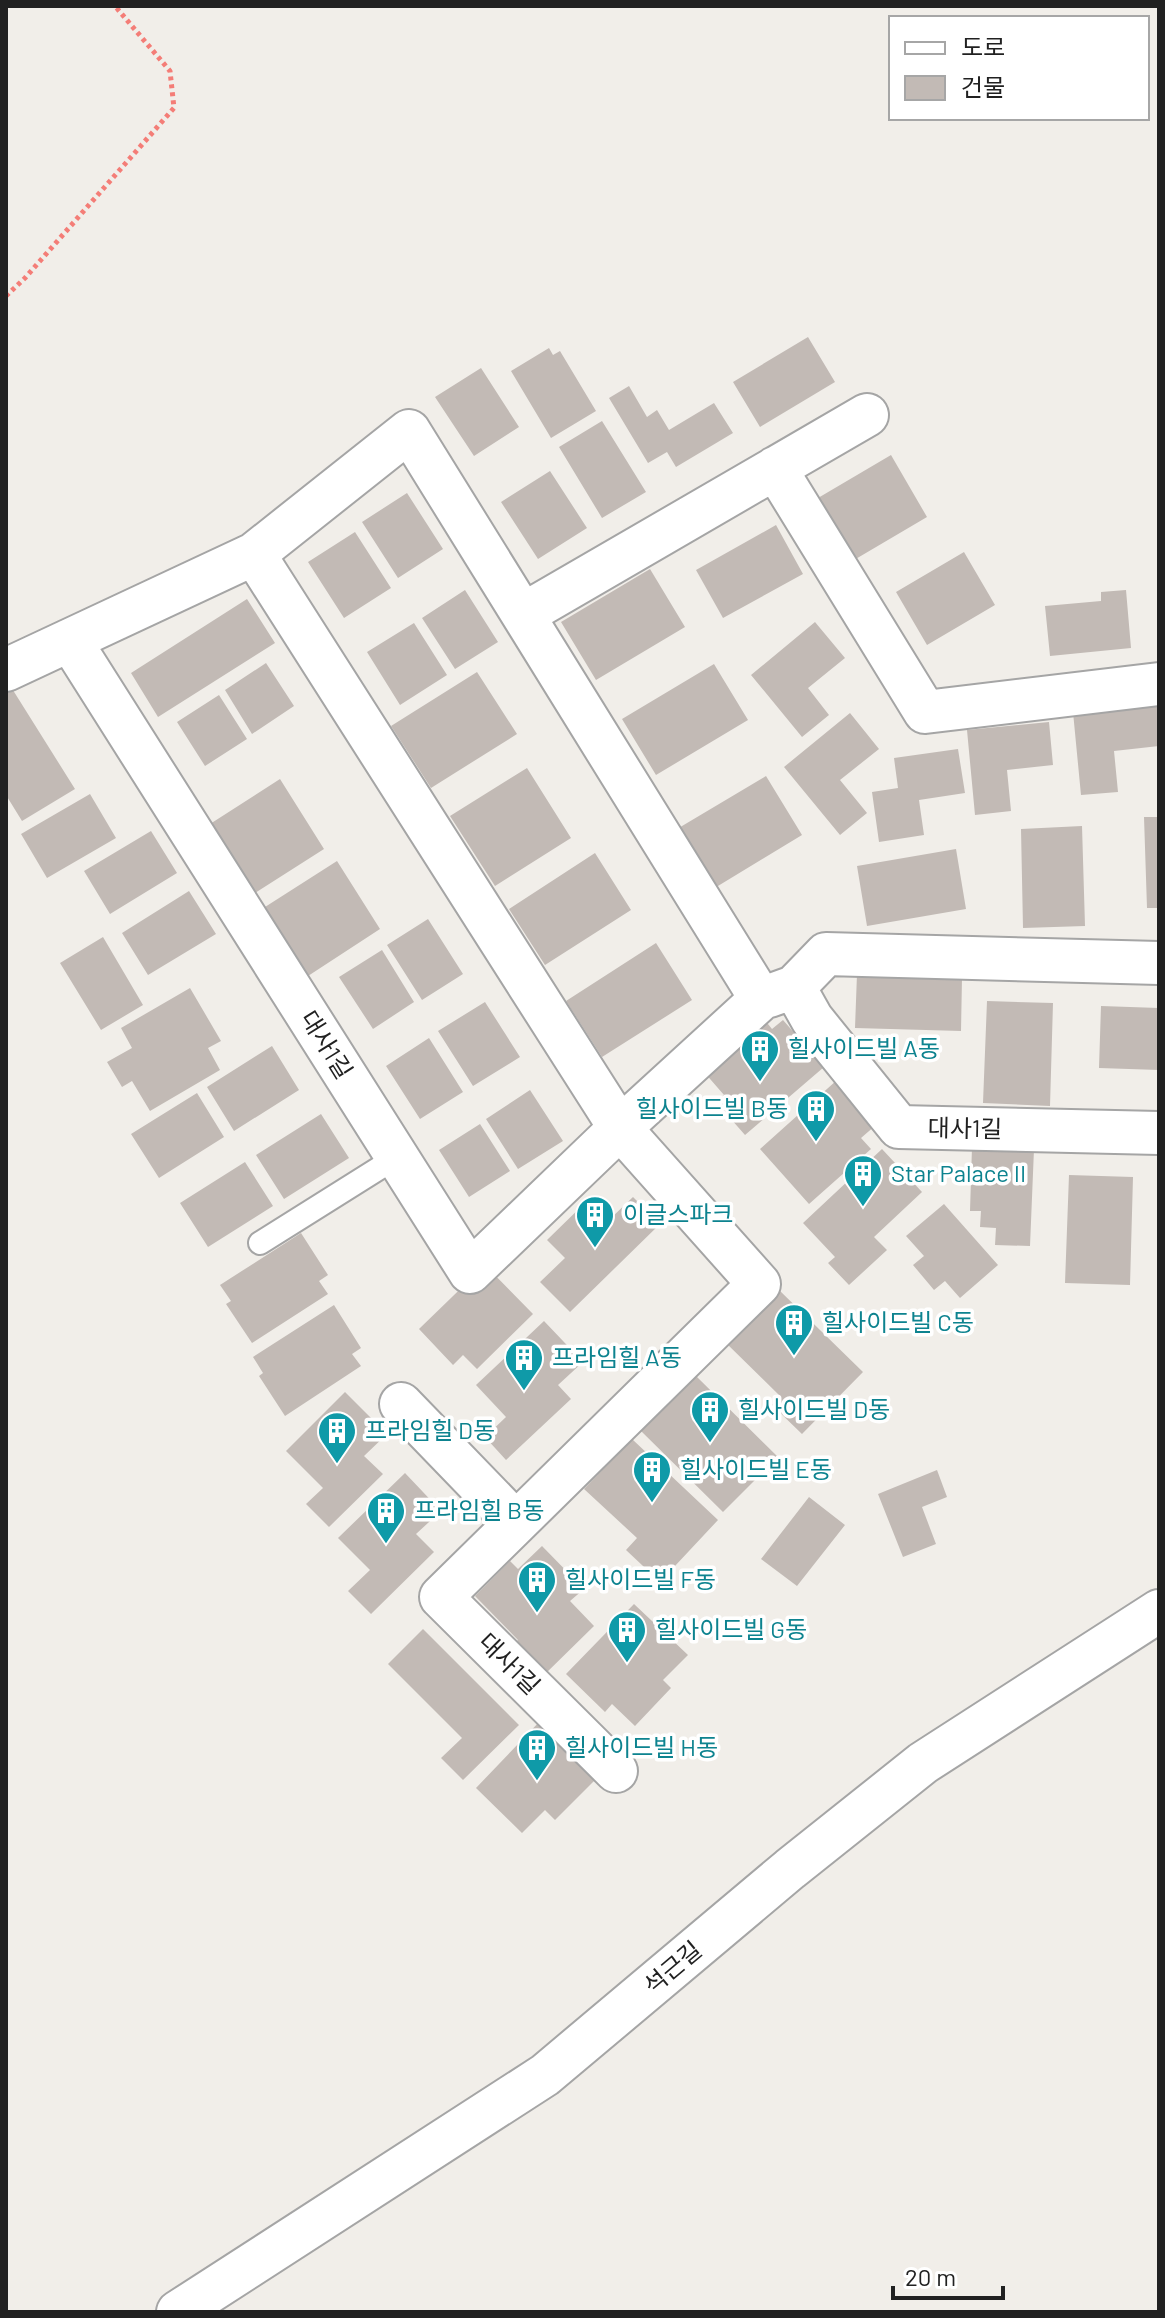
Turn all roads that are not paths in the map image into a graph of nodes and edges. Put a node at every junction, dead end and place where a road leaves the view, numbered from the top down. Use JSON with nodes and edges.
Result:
{"nodes":[{"id":1,"x":867,"y":415,"type":"dead end"},
{"id":2,"x":775,"y":468,"type":"junction"},
{"id":3,"x":254,"y":554,"type":"junction"},
{"id":4,"x":524,"y":614,"type":"junction"},
{"id":5,"x":71,"y":642,"type":"junction"},
{"id":6,"x":6,"y":670,"type":"edge"},
{"id":7,"x":1159,"y":684,"type":"edge"},
{"id":8,"x":1159,"y":963,"type":"edge"},
{"id":9,"x":777,"y":993,"type":"junction"},
{"id":10,"x":620,"y":1128,"type":"junction"},
{"id":11,"x":1159,"y":1133,"type":"edge"},
{"id":12,"x":397,"y":1157,"type":"junction"},
{"id":13,"x":260,"y":1243,"type":"dead end"},
{"id":14,"x":401,"y":1404,"type":"dead end"},
{"id":15,"x":516,"y":1523,"type":"junction"},
{"id":16,"x":1159,"y":1611,"type":"edge"},
{"id":17,"x":616,"y":1771,"type":"dead end"},
{"id":18,"x":178,"y":2312,"type":"edge"}],
"edges":[{"from":1,"to":2,"type":"street"},
{"from":2,"to":4,"type":"street"},
{"from":2,"to":7,"type":"street"},
{"from":3,"to":4,"type":"street","name":"대사1길"},
{"from":3,"to":5,"type":"street","name":"대사1길"},
{"from":3,"to":10,"type":"street","name":"대사1길"},
{"from":4,"to":9,"type":"street","name":"대사1길"},
{"from":5,"to":6,"type":"street","name":"대사1길"},
{"from":5,"to":12,"type":"street","name":"대사1길"},
{"from":8,"to":9,"type":"street","name":"대사1길"},
{"from":9,"to":10,"type":"street","name":"대사1길"},
{"from":9,"to":11,"type":"street","name":"대사1길"},
{"from":10,"to":12,"type":"street","name":"대사1길"},
{"from":10,"to":15,"type":"street","name":"대사1길"},
{"from":12,"to":13,"type":"lane"},
{"from":14,"to":15,"type":"street"},
{"from":15,"to":17,"type":"street","name":"대사1길"},
{"from":16,"to":18,"type":"street","name":"석근길"}]}
